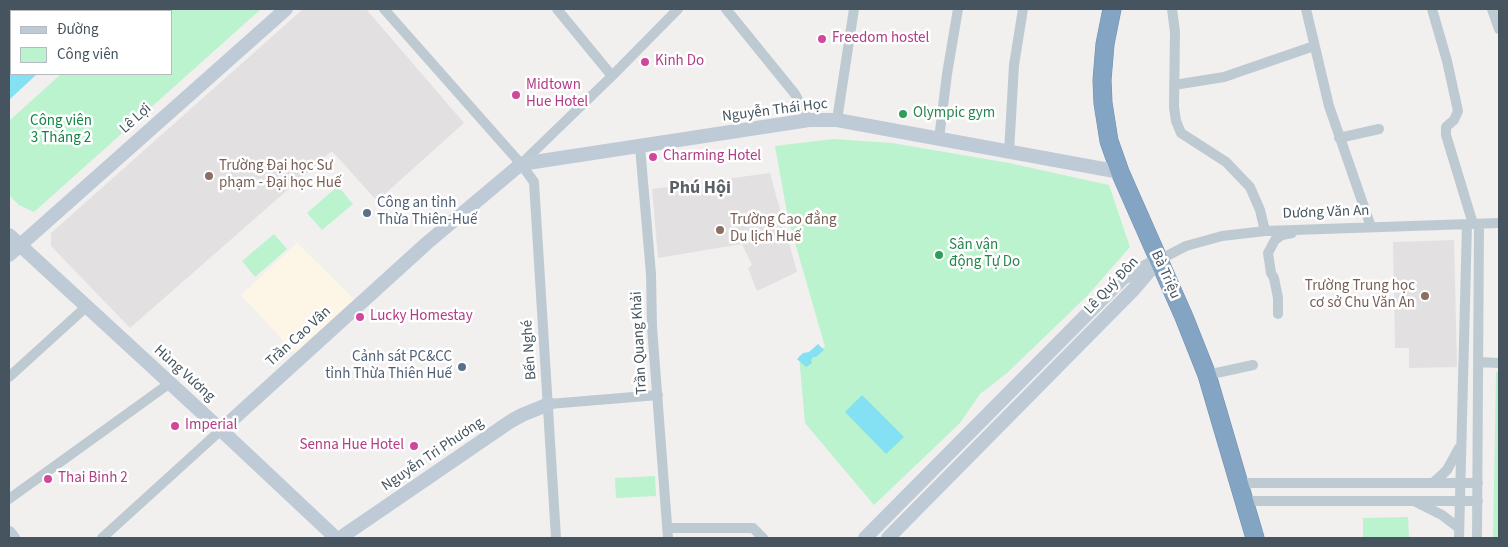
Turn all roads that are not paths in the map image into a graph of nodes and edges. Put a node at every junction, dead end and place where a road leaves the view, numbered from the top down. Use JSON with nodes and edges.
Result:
{"nodes":[{"id":1,"x":286,"y":9,"type":"edge"},
{"id":2,"x":384,"y":9,"type":"edge"},
{"id":3,"x":557,"y":9,"type":"edge"},
{"id":4,"x":678,"y":9,"type":"edge"},
{"id":5,"x":726,"y":9,"type":"edge"},
{"id":6,"x":854,"y":9,"type":"edge"},
{"id":7,"x":958,"y":9,"type":"edge"},
{"id":8,"x":1023,"y":9,"type":"edge"},
{"id":9,"x":1112,"y":9,"type":"edge"},
{"id":10,"x":1172,"y":9,"type":"edge"},
{"id":11,"x":1306,"y":9,"type":"edge"},
{"id":12,"x":1432,"y":9,"type":"edge"},
{"id":13,"x":1492,"y":9,"type":"edge"},
{"id":14,"x":1499,"y":29,"type":"edge"},
{"id":15,"x":1314,"y":46,"type":"junction"},
{"id":16,"x":612,"y":76,"type":"junction"},
{"id":17,"x":1174,"y":85,"type":"junction"},
{"id":18,"x":809,"y":120,"type":"junction"},
{"id":19,"x":837,"y":120,"type":"junction"},
{"id":20,"x":1379,"y":129,"type":"dead end"},
{"id":21,"x":1339,"y":138,"type":"junction"},
{"id":22,"x":939,"y":139,"type":"junction"},
{"id":23,"x":640,"y":147,"type":"junction"},
{"id":24,"x":1010,"y":152,"type":"junction"},
{"id":25,"x":520,"y":164,"type":"junction"},
{"id":26,"x":1120,"y":172,"type":"junction"},
{"id":27,"x":1499,"y":223,"type":"edge"},
{"id":28,"x":1473,"y":224,"type":"junction"},
{"id":29,"x":1371,"y":227,"type":"junction"},
{"id":30,"x":1307,"y":229,"type":"junction"},
{"id":31,"x":1265,"y":230,"type":"junction"},
{"id":32,"x":9,"y":235,"type":"edge"},
{"id":33,"x":20,"y":245,"type":"junction"},
{"id":34,"x":9,"y":255,"type":"edge"},
{"id":35,"x":1159,"y":260,"type":"junction"},
{"id":36,"x":86,"y":307,"type":"junction"},
{"id":37,"x":1465,"y":310,"type":"junction"},
{"id":38,"x":1478,"y":310,"type":"junction"},
{"id":39,"x":1278,"y":314,"type":"dead end"},
{"id":40,"x":1478,"y":362,"type":"junction"},
{"id":41,"x":1499,"y":363,"type":"edge"},
{"id":42,"x":1254,"y":365,"type":"dead end"},
{"id":43,"x":1207,"y":375,"type":"junction"},
{"id":44,"x":9,"y":377,"type":"edge"},
{"id":45,"x":170,"y":383,"type":"junction"},
{"id":46,"x":658,"y":395,"type":"junction"},
{"id":47,"x":1462,"y":400,"type":"junction"},
{"id":48,"x":1478,"y":403,"type":"junction"},
{"id":49,"x":548,"y":404,"type":"junction"},
{"id":50,"x":996,"y":406,"type":"junction"},
{"id":51,"x":1007,"y":417,"type":"junction"},
{"id":52,"x":221,"y":430,"type":"junction"},
{"id":53,"x":1461,"y":445,"type":"junction"},
{"id":54,"x":1478,"y":482,"type":"junction"},
{"id":55,"x":1238,"y":483,"type":"junction"},
{"id":56,"x":1433,"y":483,"type":"junction"},
{"id":57,"x":1460,"y":483,"type":"junction"},
{"id":58,"x":9,"y":499,"type":"edge"},
{"id":59,"x":1413,"y":500,"type":"junction"},
{"id":60,"x":1243,"y":501,"type":"junction"},
{"id":61,"x":1460,"y":501,"type":"junction"},
{"id":62,"x":1478,"y":501,"type":"junction"},
{"id":63,"x":9,"y":532,"type":"edge"},
{"id":64,"x":667,"y":533,"type":"edge"},
{"id":65,"x":1459,"y":533,"type":"edge"},
{"id":66,"x":13,"y":538,"type":"edge"},
{"id":67,"x":102,"y":538,"type":"edge"},
{"id":68,"x":336,"y":538,"type":"edge"},
{"id":69,"x":340,"y":538,"type":"edge"},
{"id":70,"x":556,"y":538,"type":"edge"},
{"id":71,"x":763,"y":538,"type":"edge"},
{"id":72,"x":865,"y":538,"type":"edge"},
{"id":73,"x":888,"y":538,"type":"edge"},
{"id":74,"x":1255,"y":538,"type":"edge"},
{"id":75,"x":1477,"y":538,"type":"edge"}],
"edges":[{"from":1,"to":33,"type":"street","name":"Lê Lợi"},
{"from":2,"to":25,"type":"street","name":"Bến Nghé"},
{"from":3,"to":16,"type":"street"},
{"from":4,"to":16,"type":"street"},
{"from":5,"to":18,"type":"street"},
{"from":6,"to":19,"type":"street"},
{"from":7,"to":22,"type":"street"},
{"from":8,"to":24,"type":"street"},
{"from":9,"to":26,"type":"highway","name":"Bà Triệu"},
{"from":10,"to":17,"type":"street"},
{"from":11,"to":15,"type":"street"},
{"from":12,"to":28,"type":"street"},
{"from":13,"to":14,"type":"street"},
{"from":15,"to":17,"type":"street"},
{"from":15,"to":21,"type":"street"},
{"from":16,"to":25,"type":"street"},
{"from":17,"to":31,"type":"street"},
{"from":18,"to":19,"type":"street","name":"Nguyễn Thái Học"},
{"from":18,"to":23,"type":"street","name":"Nguyễn Thái Học"},
{"from":19,"to":22,"type":"street","name":"Nguyễn Thái Học"},
{"from":20,"to":21,"type":"street"},
{"from":21,"to":29,"type":"street"},
{"from":22,"to":24,"type":"street","name":"Nguyễn Thái Học"},
{"from":23,"to":25,"type":"street","name":"Nguyễn Thái Học"},
{"from":23,"to":46,"type":"street","name":"Trần Quang Khải"},
{"from":24,"to":26,"type":"street","name":"Nguyễn Thái Học"},
{"from":25,"to":49,"type":"street","name":"Bến Nghé"},
{"from":25,"to":52,"type":"street","name":"Trần Cao Vân"},
{"from":26,"to":35,"type":"highway","name":"Bà Triệu"},
{"from":27,"to":28,"type":"street","name":"Dương Văn An"},
{"from":28,"to":29,"type":"street","name":"Dương Văn An"},
{"from":28,"to":37,"type":"street"},
{"from":28,"to":38,"type":"street"},
{"from":29,"to":30,"type":"street","name":"Dương Văn An"},
{"from":30,"to":31,"type":"street","name":"Dương Văn An"},
{"from":30,"to":39,"type":"street"},
{"from":31,"to":35,"type":"street","name":"Dương Văn An"},
{"from":32,"to":33,"type":"street","name":"Hùng Vương"},
{"from":33,"to":34,"type":"street","name":"Lê Lợi"},
{"from":33,"to":36,"type":"street","name":"Hùng Vương"},
{"from":35,"to":43,"type":"highway","name":"Bà Triệu"},
{"from":35,"to":50,"type":"street","name":"Lê Quý Đôn"},
{"from":35,"to":51,"type":"street","name":"Lê Quý Đôn"},
{"from":36,"to":44,"type":"street"},
{"from":36,"to":45,"type":"street","name":"Hùng Vương"},
{"from":37,"to":38,"type":"street"},
{"from":37,"to":47,"type":"street"},
{"from":38,"to":40,"type":"street"},
{"from":40,"to":41,"type":"street"},
{"from":40,"to":48,"type":"street"},
{"from":42,"to":43,"type":"street"},
{"from":43,"to":55,"type":"highway","name":"Bà Triệu"},
{"from":45,"to":52,"type":"street","name":"Hùng Vương"},
{"from":45,"to":58,"type":"street"},
{"from":46,"to":49,"type":"street"},
{"from":46,"to":64,"type":"street","name":"Trần Quang Khải"},
{"from":47,"to":48,"type":"street"},
{"from":47,"to":53,"type":"street"},
{"from":48,"to":54,"type":"street"},
{"from":49,"to":69,"type":"street","name":"Nguyễn Tri Phương"},
{"from":49,"to":70,"type":"street","name":"Bến Nghé"},
{"from":50,"to":51,"type":"street"},
{"from":50,"to":72,"type":"street","name":"Lê Quý Đôn"},
{"from":51,"to":73,"type":"street","name":"Lê Quý Đôn"},
{"from":52,"to":67,"type":"street","name":"Trần Cao Vân"},
{"from":52,"to":68,"type":"street","name":"Hùng Vương"},
{"from":53,"to":56,"type":"street"},
{"from":53,"to":57,"type":"street"},
{"from":54,"to":57,"type":"street"},
{"from":54,"to":62,"type":"street"},
{"from":55,"to":56,"type":"street"},
{"from":55,"to":60,"type":"highway","name":"Bà Triệu"},
{"from":56,"to":57,"type":"street"},
{"from":57,"to":61,"type":"street"},
{"from":59,"to":60,"type":"street"},
{"from":59,"to":61,"type":"street"},
{"from":59,"to":65,"type":"street"},
{"from":60,"to":74,"type":"highway","name":"Bà Triệu"},
{"from":61,"to":62,"type":"street"},
{"from":61,"to":65,"type":"street"},
{"from":62,"to":75,"type":"street"},
{"from":63,"to":66,"type":"street"},
{"from":64,"to":71,"type":"street"}]}
